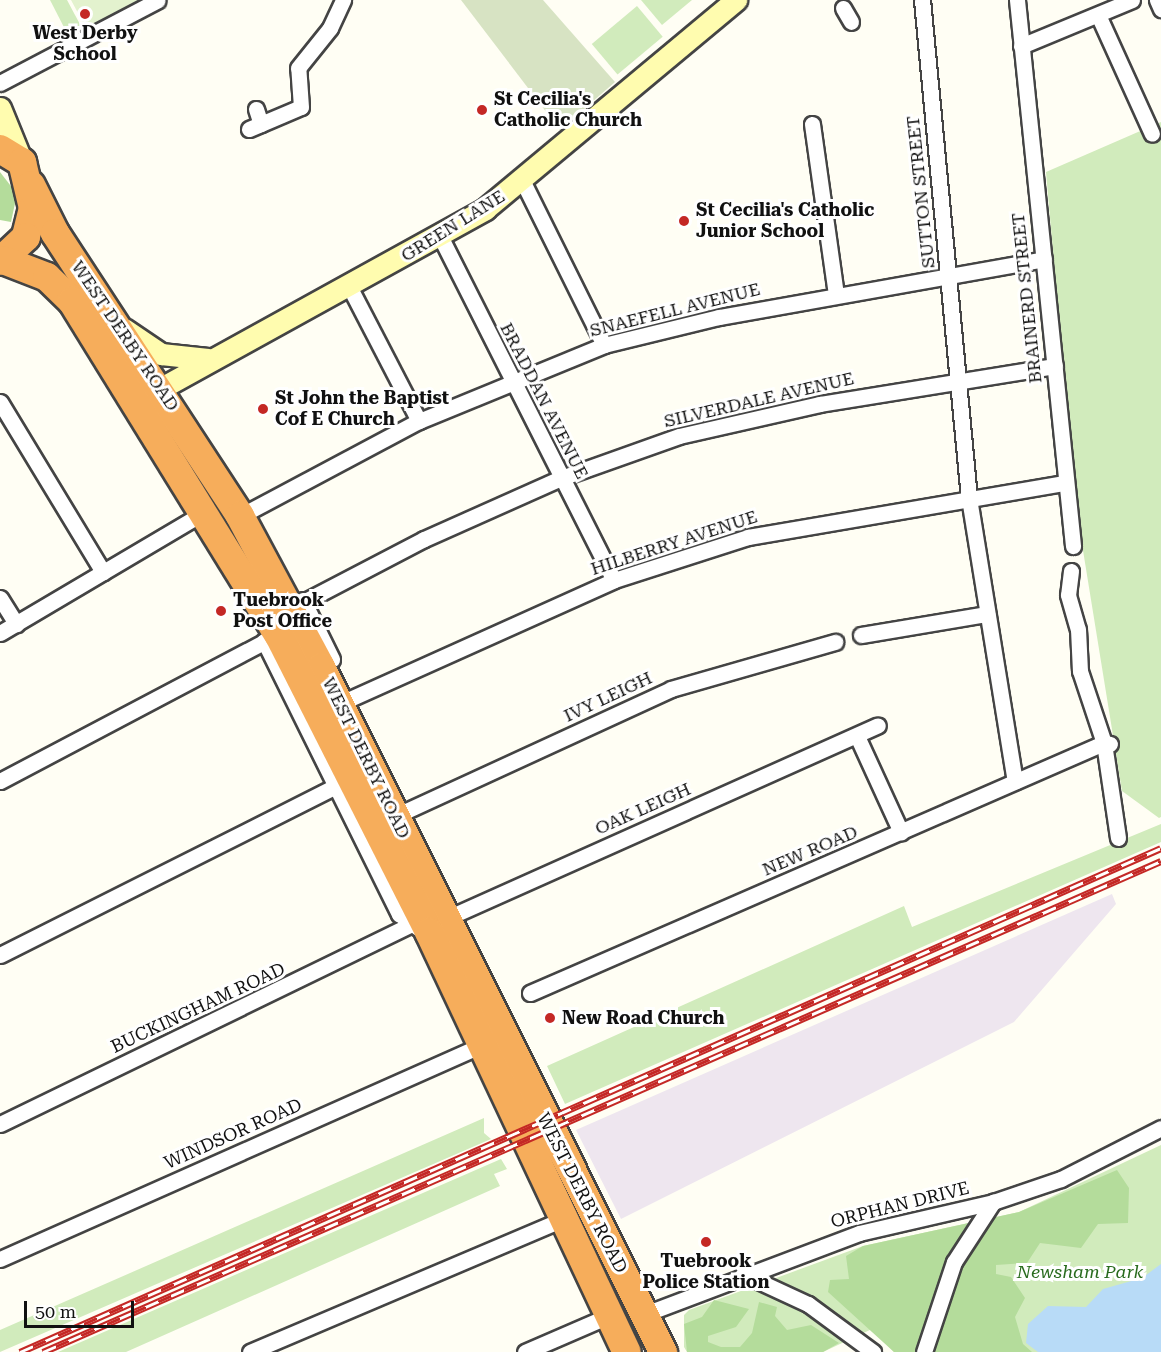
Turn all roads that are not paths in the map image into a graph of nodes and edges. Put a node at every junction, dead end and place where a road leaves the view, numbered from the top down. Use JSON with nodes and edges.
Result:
{"nodes":[{"id":1,"x":158,"y":0,"type":"edge"},
{"id":2,"x":343,"y":0,"type":"edge"},
{"id":3,"x":736,"y":0,"type":"edge"},
{"id":4,"x":922,"y":0,"type":"edge"},
{"id":5,"x":1017,"y":0,"type":"edge"},
{"id":6,"x":1132,"y":0,"type":"edge"},
{"id":7,"x":1157,"y":0,"type":"edge"},
{"id":8,"x":1161,"y":9,"type":"edge"},
{"id":9,"x":1099,"y":17,"type":"junction"},
{"id":10,"x":1021,"y":46,"type":"junction"},
{"id":11,"x":0,"y":83,"type":"edge"},
{"id":12,"x":0,"y":108,"type":"edge"},
{"id":13,"x":256,"y":121,"type":"dead end"},
{"id":14,"x":812,"y":124,"type":"dead end"},
{"id":15,"x":1152,"y":134,"type":"dead end"},
{"id":16,"x":18,"y":165,"type":"edge"},
{"id":17,"x":523,"y":182,"type":"junction"},
{"id":18,"x":441,"y":238,"type":"junction"},
{"id":19,"x":1044,"y":259,"type":"junction"},
{"id":20,"x":1,"y":260,"type":"edge"},
{"id":21,"x":949,"y":274,"type":"junction"},
{"id":22,"x":349,"y":286,"type":"junction"},
{"id":23,"x":836,"y":295,"type":"junction"},
{"id":24,"x":115,"y":321,"type":"junction"},
{"id":25,"x":604,"y":345,"type":"junction"},
{"id":26,"x":208,"y":359,"type":"junction"},
{"id":27,"x":1055,"y":366,"type":"junction"},
{"id":28,"x":958,"y":380,"type":"junction"},
{"id":29,"x":510,"y":381,"type":"junction"},
{"id":30,"x":148,"y":394,"type":"junction"},
{"id":31,"x":0,"y":402,"type":"edge"},
{"id":32,"x":419,"y":421,"type":"junction"},
{"id":33,"x":561,"y":478,"type":"junction"},
{"id":34,"x":1064,"y":483,"type":"junction"},
{"id":35,"x":969,"y":498,"type":"junction"},
{"id":36,"x":205,"y":512,"type":"junction"},
{"id":37,"x":240,"y":516,"type":"junction"},
{"id":38,"x":1073,"y":546,"type":"dead end"},
{"id":39,"x":1071,"y":571,"type":"dead end"},
{"id":40,"x":103,"y":572,"type":"junction"},
{"id":41,"x":614,"y":580,"type":"junction"},
{"id":42,"x":0,"y":598,"type":"edge"},
{"id":43,"x":987,"y":614,"type":"junction"},
{"id":44,"x":284,"y":621,"type":"junction"},
{"id":45,"x":16,"y":624,"type":"junction"},
{"id":46,"x":0,"y":633,"type":"edge"},
{"id":47,"x":861,"y":635,"type":"dead end"},
{"id":48,"x":835,"y":642,"type":"dead end"},
{"id":49,"x":352,"y":698,"type":"junction"},
{"id":50,"x":878,"y":725,"type":"dead end"},
{"id":51,"x":857,"y":736,"type":"junction"},
{"id":52,"x":1107,"y":744,"type":"junction"},
{"id":53,"x":0,"y":781,"type":"edge"},
{"id":54,"x":1015,"y":781,"type":"junction"},
{"id":55,"x":336,"y":786,"type":"junction"},
{"id":56,"x":406,"y":811,"type":"junction"},
{"id":57,"x":901,"y":832,"type":"junction"},
{"id":58,"x":1118,"y":838,"type":"dead end"},
{"id":59,"x":436,"y":922,"type":"junction"},
{"id":60,"x":0,"y":955,"type":"edge"},
{"id":61,"x":530,"y":993,"type":"dead end"},
{"id":62,"x":482,"y":1045,"type":"junction"},
{"id":63,"x":0,"y":1124,"type":"edge"},
{"id":64,"x":1161,"y":1128,"type":"edge"},
{"id":65,"x":993,"y":1202,"type":"junction"},
{"id":66,"x":561,"y":1220,"type":"junction"},
{"id":67,"x":0,"y":1259,"type":"edge"},
{"id":68,"x":743,"y":1274,"type":"junction"},
{"id":69,"x":645,"y":1314,"type":"junction"},
{"id":70,"x":608,"y":1316,"type":"junction"},
{"id":71,"x":250,"y":1352,"type":"edge"},
{"id":72,"x":525,"y":1352,"type":"edge"},
{"id":73,"x":627,"y":1352,"type":"edge"},
{"id":74,"x":663,"y":1352,"type":"edge"},
{"id":75,"x":873,"y":1352,"type":"edge"},
{"id":76,"x":924,"y":1352,"type":"edge"}],
"edges":[{"from":1,"to":11,"type":"street"},
{"from":2,"to":13,"type":"street"},
{"from":3,"to":17,"type":"main road","name":"GREEN LANE"},
{"from":4,"to":21,"type":"street","name":"SUTTON STREET"},
{"from":5,"to":10,"type":"street","name":"BRAINERD STREET"},
{"from":6,"to":9,"type":"street"},
{"from":7,"to":8,"type":"street"},
{"from":9,"to":10,"type":"street"},
{"from":9,"to":15,"type":"street"},
{"from":10,"to":19,"type":"street","name":"BRAINERD STREET"},
{"from":12,"to":16,"type":"main road","name":"WEST DERBY ROAD"},
{"from":14,"to":23,"type":"street"},
{"from":16,"to":20,"type":"highway"},
{"from":16,"to":24,"type":"highway","name":"WEST DERBY ROAD"},
{"from":17,"to":18,"type":"main road","name":"GREEN LANE"},
{"from":17,"to":25,"type":"street"},
{"from":18,"to":22,"type":"main road","name":"GREEN LANE"},
{"from":18,"to":29,"type":"street","name":"BRADDAN AVENUE"},
{"from":19,"to":21,"type":"street","name":"SNAEFELL AVENUE"},
{"from":19,"to":27,"type":"street","name":"BRAINERD STREET"},
{"from":20,"to":30,"type":"highway","name":"WEST DERBY ROAD"},
{"from":21,"to":23,"type":"street","name":"SNAEFELL AVENUE"},
{"from":21,"to":28,"type":"street","name":"SUTTON STREET"},
{"from":22,"to":26,"type":"main road","name":"GREEN LANE"},
{"from":22,"to":32,"type":"street"},
{"from":23,"to":25,"type":"street","name":"SNAEFELL AVENUE"},
{"from":24,"to":26,"type":"main road"},
{"from":24,"to":30,"type":"highway","name":"WEST DERBY ROAD"},
{"from":25,"to":29,"type":"street","name":"SNAEFELL AVENUE"},
{"from":26,"to":30,"type":"main road","name":"GREEN LANE"},
{"from":27,"to":28,"type":"street","name":"SILVERDALE AVENUE"},
{"from":27,"to":34,"type":"street","name":"BRAINERD STREET"},
{"from":28,"to":33,"type":"street","name":"SILVERDALE AVENUE"},
{"from":28,"to":35,"type":"street","name":"SUTTON STREET"},
{"from":29,"to":32,"type":"street","name":"SNAEFELL AVENUE"},
{"from":29,"to":33,"type":"street","name":"BRADDAN AVENUE"},
{"from":30,"to":36,"type":"highway","name":"WEST DERBY ROAD"},
{"from":30,"to":37,"type":"highway","name":"WEST DERBY ROAD"},
{"from":31,"to":40,"type":"street"},
{"from":32,"to":37,"type":"street","name":"SNAEFELL AVENUE"},
{"from":33,"to":41,"type":"street","name":"BRADDAN AVENUE"},
{"from":33,"to":44,"type":"street","name":"SILVERDALE AVENUE"},
{"from":34,"to":35,"type":"street","name":"HILBERRY AVENUE"},
{"from":34,"to":38,"type":"street","name":"BRAINERD STREET"},
{"from":35,"to":41,"type":"street","name":"HILBERRY AVENUE"},
{"from":35,"to":43,"type":"street"},
{"from":36,"to":40,"type":"street"},
{"from":36,"to":44,"type":"highway","name":"WEST DERBY ROAD"},
{"from":37,"to":44,"type":"highway","name":"WEST DERBY ROAD"},
{"from":39,"to":52,"type":"street"},
{"from":40,"to":45,"type":"street"},
{"from":41,"to":49,"type":"street","name":"HILBERRY AVENUE"},
{"from":42,"to":45,"type":"street"},
{"from":43,"to":47,"type":"street"},
{"from":43,"to":54,"type":"street"},
{"from":44,"to":49,"type":"street"},
{"from":44,"to":53,"type":"street","name":"SILVERDALE AVENUE"},
{"from":44,"to":55,"type":"street","name":"WEST DERBY ROAD"},
{"from":44,"to":59,"type":"highway","name":"WEST DERBY ROAD"},
{"from":45,"to":46,"type":"street"},
{"from":48,"to":56,"type":"street","name":"IVY LEIGH"},
{"from":49,"to":56,"type":"street"},
{"from":50,"to":51,"type":"street","name":"OAK LEIGH"},
{"from":51,"to":57,"type":"street"},
{"from":51,"to":59,"type":"street","name":"OAK LEIGH"},
{"from":52,"to":54,"type":"street","name":"NEW ROAD"},
{"from":52,"to":58,"type":"street"},
{"from":54,"to":57,"type":"street","name":"NEW ROAD"},
{"from":55,"to":59,"type":"street","name":"WEST DERBY ROAD"},
{"from":55,"to":60,"type":"street"},
{"from":56,"to":59,"type":"street"},
{"from":57,"to":61,"type":"street","name":"NEW ROAD"},
{"from":59,"to":62,"type":"highway","name":"WEST DERBY ROAD"},
{"from":59,"to":63,"type":"street","name":"BUCKINGHAM ROAD"},
{"from":59,"to":69,"type":"highway","name":"WEST DERBY ROAD"},
{"from":62,"to":66,"type":"highway","name":"WEST DERBY ROAD"},
{"from":62,"to":67,"type":"street","name":"WINDSOR ROAD"},
{"from":64,"to":65,"type":"street","name":"ORPHAN DRIVE"},
{"from":65,"to":68,"type":"street","name":"ORPHAN DRIVE"},
{"from":65,"to":76,"type":"street"},
{"from":66,"to":70,"type":"highway","name":"WEST DERBY ROAD"},
{"from":66,"to":71,"type":"street"},
{"from":68,"to":69,"type":"street","name":"ORPHAN DRIVE"},
{"from":68,"to":75,"type":"street"},
{"from":69,"to":70,"type":"highway"},
{"from":69,"to":74,"type":"highway","name":"WEST DERBY ROAD"},
{"from":70,"to":72,"type":"street"},
{"from":70,"to":73,"type":"highway","name":"WEST DERBY ROAD"}]}
